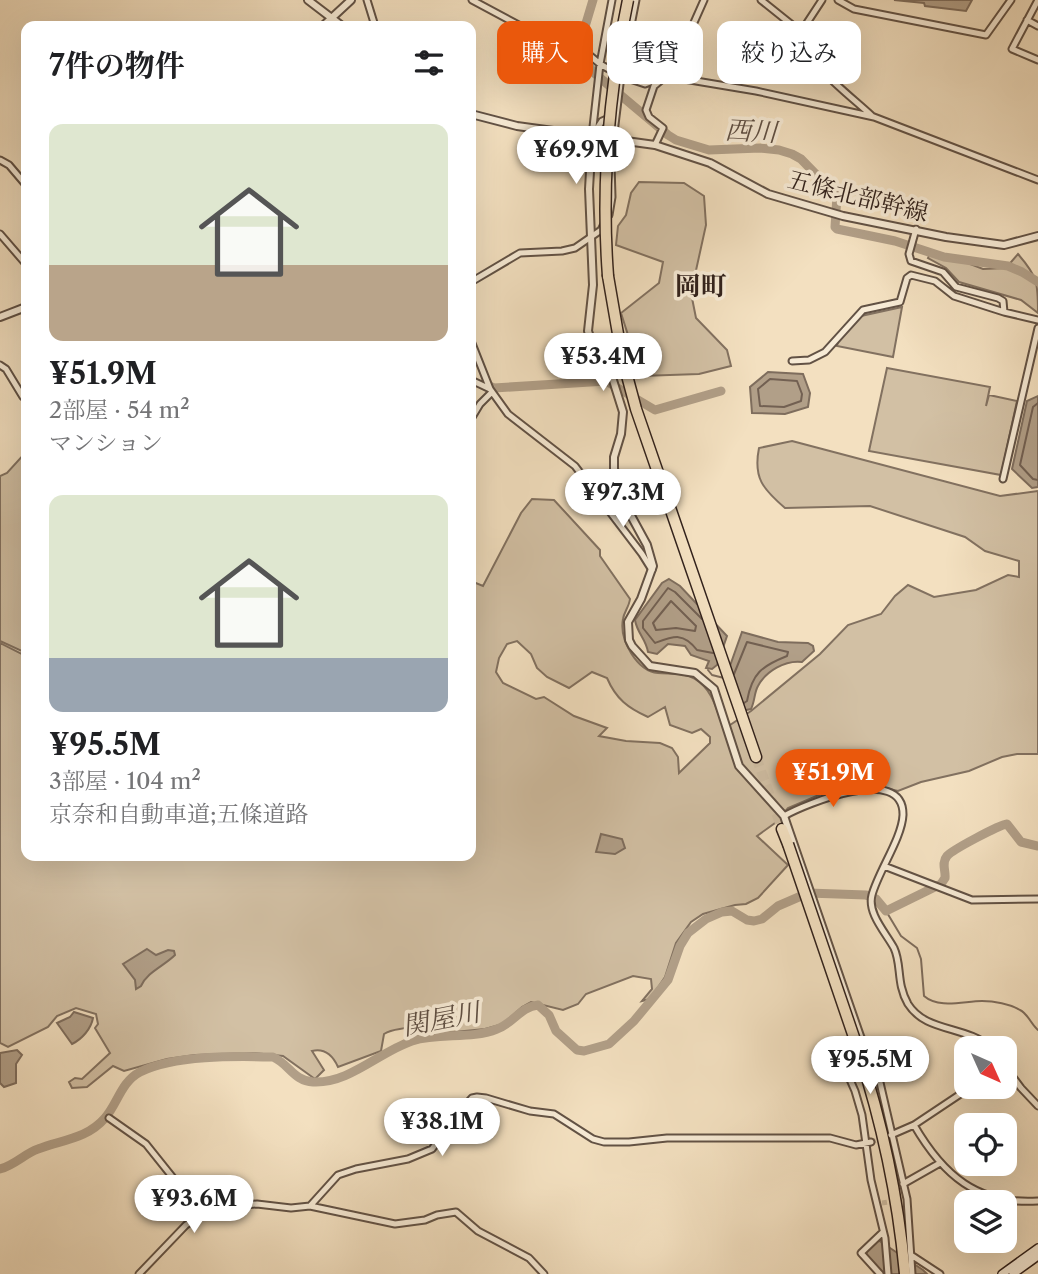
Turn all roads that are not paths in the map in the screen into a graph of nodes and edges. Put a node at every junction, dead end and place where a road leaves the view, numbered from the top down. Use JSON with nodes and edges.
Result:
{"nodes":[{"id":1,"x":308,"y":0,"type":"edge"},
{"id":2,"x":351,"y":0,"type":"edge"},
{"id":3,"x":367,"y":0,"type":"edge"},
{"id":4,"x":472,"y":0,"type":"edge"},
{"id":5,"x":612,"y":0,"type":"edge"},
{"id":6,"x":628,"y":0,"type":"edge"},
{"id":7,"x":636,"y":0,"type":"edge"},
{"id":8,"x":704,"y":0,"type":"edge"},
{"id":9,"x":761,"y":0,"type":"edge"},
{"id":10,"x":822,"y":0,"type":"edge"},
{"id":11,"x":838,"y":0,"type":"edge"},
{"id":12,"x":1011,"y":0,"type":"edge"},
{"id":13,"x":1038,"y":0,"type":"edge"},
{"id":14,"x":331,"y":18,"type":"junction"},
{"id":15,"x":1027,"y":20,"type":"junction"},
{"id":16,"x":328,"y":21,"type":"edge"},
{"id":17,"x":335,"y":21,"type":"edge"},
{"id":18,"x":373,"y":21,"type":"edge"},
{"id":19,"x":632,"y":21,"type":"edge"},
{"id":20,"x":695,"y":21,"type":"edge"},
{"id":21,"x":787,"y":21,"type":"edge"},
{"id":22,"x":808,"y":21,"type":"edge"},
{"id":23,"x":1038,"y":26,"type":"edge"},
{"id":24,"x":1038,"y":60,"type":"edge"},
{"id":25,"x":600,"y":64,"type":"junction"},
{"id":26,"x":607,"y":68,"type":"edge"},
{"id":27,"x":703,"y":82,"type":"edge"},
{"id":28,"x":620,"y":84,"type":"edge"},
{"id":29,"x":656,"y":84,"type":"edge"},
{"id":30,"x":839,"y":84,"type":"edge"},
{"id":31,"x":476,"y":115,"type":"edge"},
{"id":32,"x":617,"y":116,"type":"junction"},
{"id":33,"x":874,"y":117,"type":"junction"},
{"id":34,"x":592,"y":136,"type":"junction"},
{"id":35,"x":613,"y":141,"type":"junction"},
{"id":36,"x":631,"y":144,"type":"junction"},
{"id":37,"x":655,"y":145,"type":"junction"},
{"id":38,"x":0,"y":160,"type":"edge"},
{"id":39,"x":21,"y":179,"type":"edge"},
{"id":40,"x":1038,"y":180,"type":"edge"},
{"id":41,"x":916,"y":229,"type":"junction"},
{"id":42,"x":0,"y":234,"type":"edge"},
{"id":43,"x":1038,"y":236,"type":"edge"},
{"id":44,"x":591,"y":237,"type":"junction"},
{"id":45,"x":21,"y":258,"type":"edge"},
{"id":46,"x":476,"y":279,"type":"edge"},
{"id":47,"x":21,"y":309,"type":"edge"},
{"id":48,"x":1004,"y":312,"type":"junction"},
{"id":49,"x":0,"y":317,"type":"edge"},
{"id":50,"x":1038,"y":320,"type":"edge"},
{"id":51,"x":1038,"y":328,"type":"edge"},
{"id":52,"x":476,"y":353,"type":"edge"},
{"id":53,"x":792,"y":361,"type":"dead end"},
{"id":54,"x":0,"y":365,"type":"edge"},
{"id":55,"x":476,"y":382,"type":"edge"},
{"id":56,"x":491,"y":390,"type":"junction"},
{"id":57,"x":21,"y":394,"type":"edge"},
{"id":58,"x":476,"y":411,"type":"edge"},
{"id":59,"x":1003,"y":479,"type":"dead end"},
{"id":60,"x":642,"y":554,"type":"junction"},
{"id":61,"x":653,"y":559,"type":"junction"},
{"id":62,"x":652,"y":570,"type":"junction"},
{"id":63,"x":757,"y":757,"type":"tunnel mouth"},
{"id":64,"x":783,"y":816,"type":"junction"},
{"id":65,"x":784,"y":827,"type":"junction"},
{"id":66,"x":884,"y":866,"type":"junction"},
{"id":67,"x":1038,"y":899,"type":"edge"},
{"id":68,"x":976,"y":1036,"type":"edge"},
{"id":69,"x":859,"y":1044,"type":"junction"},
{"id":70,"x":1017,"y":1083,"type":"edge"},
{"id":71,"x":954,"y":1098,"type":"edge"},
{"id":72,"x":1038,"y":1106,"type":"edge"},
{"id":73,"x":109,"y":1118,"type":"dead end"},
{"id":74,"x":914,"y":1125,"type":"junction"},
{"id":75,"x":891,"y":1135,"type":"junction"},
{"id":76,"x":868,"y":1144,"type":"junction"},
{"id":77,"x":940,"y":1163,"type":"junction"},
{"id":78,"x":903,"y":1184,"type":"junction"},
{"id":79,"x":1038,"y":1201,"type":"edge"},
{"id":80,"x":310,"y":1206,"type":"junction"},
{"id":81,"x":202,"y":1214,"type":"junction"},
{"id":82,"x":884,"y":1235,"type":"junction"},
{"id":83,"x":1038,"y":1248,"type":"edge"},
{"id":84,"x":907,"y":1254,"type":"junction"},
{"id":85,"x":1038,"y":1256,"type":"edge"},
{"id":86,"x":139,"y":1274,"type":"edge"},
{"id":87,"x":544,"y":1274,"type":"edge"},
{"id":88,"x":880,"y":1274,"type":"edge"},
{"id":89,"x":888,"y":1274,"type":"edge"},
{"id":90,"x":905,"y":1274,"type":"edge"},
{"id":91,"x":912,"y":1274,"type":"edge"},
{"id":92,"x":940,"y":1274,"type":"edge"},
{"id":93,"x":1002,"y":1274,"type":"edge"},
{"id":94,"x":1013,"y":1274,"type":"edge"}],
"edges":[{"from":1,"to":14,"type":"street"},
{"from":2,"to":14,"type":"street"},
{"from":3,"to":18,"type":"street"},
{"from":4,"to":25,"type":"street"},
{"from":5,"to":25,"type":"street"},
{"from":6,"to":63,"type":"highway","bridge":true},
{"from":7,"to":19,"type":"street"},
{"from":8,"to":20,"type":"street"},
{"from":9,"to":21,"type":"street"},
{"from":10,"to":22,"type":"street"},
{"from":11,"to":12,"type":"street"},
{"from":13,"to":15,"type":"street"},
{"from":14,"to":16,"type":"street"},
{"from":14,"to":17,"type":"street"},
{"from":15,"to":23,"type":"street"},
{"from":15,"to":24,"type":"street"},
{"from":25,"to":26,"type":"street"},
{"from":25,"to":34,"type":"street"},
{"from":27,"to":33,"type":"street"},
{"from":28,"to":32,"type":"street"},
{"from":29,"to":37,"type":"street"},
{"from":30,"to":33,"type":"street"},
{"from":31,"to":34,"type":"street","name":"五條北部幹線"},
{"from":32,"to":34,"type":"street"},
{"from":32,"to":35,"type":"street"},
{"from":33,"to":40,"type":"street"},
{"from":34,"to":35,"type":"street","name":"五條北部幹線"},
{"from":34,"to":44,"type":"street"},
{"from":35,"to":36,"type":"street","name":"五條北部幹線"},
{"from":36,"to":37,"type":"street","name":"五條北部幹線"},
{"from":36,"to":44,"type":"street"},
{"from":37,"to":41,"type":"street","name":"五條北部幹線"},
{"from":38,"to":39,"type":"street"},
{"from":41,"to":43,"type":"street","name":"五條北部幹線"},
{"from":41,"to":48,"type":"street"},
{"from":42,"to":45,"type":"street"},
{"from":44,"to":46,"type":"street"},
{"from":44,"to":61,"type":"street"},
{"from":47,"to":49,"type":"street"},
{"from":48,"to":50,"type":"street"},
{"from":48,"to":53,"type":"street"},
{"from":51,"to":59,"type":"street"},
{"from":52,"to":56,"type":"street"},
{"from":54,"to":57,"type":"street"},
{"from":55,"to":56,"type":"street"},
{"from":56,"to":58,"type":"street"},
{"from":56,"to":60,"type":"street"},
{"from":60,"to":61,"type":"street"},
{"from":60,"to":62,"type":"street"},
{"from":61,"to":62,"type":"street"},
{"from":62,"to":64,"type":"street"},
{"from":64,"to":65,"type":"street"},
{"from":64,"to":66,"type":"street"},
{"from":65,"to":69,"type":"highway","bridge":true},
{"from":65,"to":69,"type":"street"},
{"from":66,"to":67,"type":"street"},
{"from":66,"to":68,"type":"street"},
{"from":69,"to":75,"type":"street"},
{"from":69,"to":76,"type":"street"},
{"from":69,"to":84,"type":"highway"},
{"from":70,"to":72,"type":"street"},
{"from":71,"to":74,"type":"street"},
{"from":73,"to":81,"type":"street"},
{"from":74,"to":75,"type":"street"},
{"from":74,"to":77,"type":"street"},
{"from":75,"to":78,"type":"street"},
{"from":76,"to":80,"type":"street"},
{"from":76,"to":82,"type":"street"},
{"from":77,"to":78,"type":"street"},
{"from":77,"to":79,"type":"street"},
{"from":78,"to":84,"type":"street"},
{"from":80,"to":81,"type":"street"},
{"from":80,"to":87,"type":"street"},
{"from":81,"to":86,"type":"street"},
{"from":82,"to":88,"type":"street"},
{"from":82,"to":89,"type":"street"},
{"from":83,"to":93,"type":"main road"},
{"from":84,"to":90,"type":"highway"},
{"from":84,"to":91,"type":"street"},
{"from":84,"to":92,"type":"street"},
{"from":85,"to":94,"type":"main road"}]}
